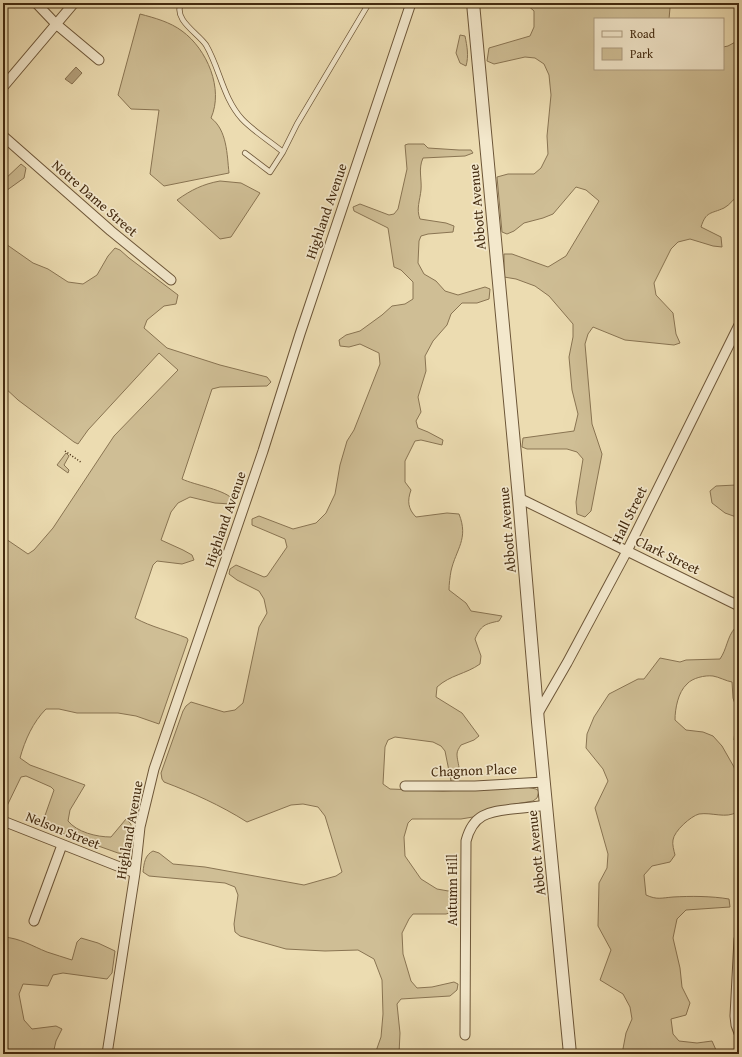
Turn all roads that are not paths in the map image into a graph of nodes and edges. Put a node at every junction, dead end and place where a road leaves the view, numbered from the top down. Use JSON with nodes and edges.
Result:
{"nodes":[{"id":1,"x":36,"y":3,"type":"edge"},
{"id":2,"x":74,"y":3,"type":"edge"},
{"id":3,"x":181,"y":3,"type":"edge"},
{"id":4,"x":369,"y":3,"type":"edge"},
{"id":5,"x":411,"y":3,"type":"edge"},
{"id":6,"x":473,"y":3,"type":"edge"},
{"id":7,"x":56,"y":24,"type":"junction"},
{"id":8,"x":99,"y":60,"type":"dead end"},
{"id":9,"x":3,"y":87,"type":"edge"},
{"id":10,"x":3,"y":136,"type":"edge"},
{"id":11,"x":283,"y":152,"type":"junction"},
{"id":12,"x":245,"y":153,"type":"dead end"},
{"id":13,"x":171,"y":280,"type":"dead end"},
{"id":14,"x":739,"y":325,"type":"edge"},
{"id":15,"x":519,"y":498,"type":"junction"},
{"id":16,"x":627,"y":551,"type":"junction"},
{"id":17,"x":739,"y":606,"type":"edge"},
{"id":18,"x":537,"y":715,"type":"junction"},
{"id":19,"x":544,"y":782,"type":"junction"},
{"id":20,"x":405,"y":786,"type":"dead end"},
{"id":21,"x":546,"y":805,"type":"junction"},
{"id":22,"x":3,"y":821,"type":"edge"},
{"id":23,"x":62,"y":844,"type":"junction"},
{"id":24,"x":135,"y":873,"type":"junction"},
{"id":25,"x":34,"y":921,"type":"dead end"},
{"id":26,"x":739,"y":939,"type":"edge"},
{"id":27,"x":739,"y":1033,"type":"edge"},
{"id":28,"x":466,"y":1035,"type":"dead end"},
{"id":29,"x":107,"y":1054,"type":"edge"},
{"id":30,"x":570,"y":1054,"type":"edge"}],
"edges":[{"from":1,"to":7,"type":"street"},
{"from":2,"to":7,"type":"street"},
{"from":3,"to":11,"type":"lane"},
{"from":4,"to":11,"type":"lane"},
{"from":5,"to":24,"type":"street","name":"Highland Avenue"},
{"from":6,"to":15,"type":"street","name":"Abbott Avenue"},
{"from":7,"to":8,"type":"street"},
{"from":7,"to":9,"type":"street"},
{"from":10,"to":13,"type":"street","name":"Notre Dame Street"},
{"from":11,"to":12,"type":"lane"},
{"from":14,"to":16,"type":"street","name":"Hall Street"},
{"from":15,"to":16,"type":"street","name":"Clark Street"},
{"from":15,"to":18,"type":"street","name":"Abbott Avenue"},
{"from":16,"to":17,"type":"street","name":"Clark Street"},
{"from":16,"to":18,"type":"street","name":"Hall Street"},
{"from":18,"to":19,"type":"street","name":"Abbott Avenue"},
{"from":19,"to":20,"type":"street","name":"Chagnon Place"},
{"from":19,"to":21,"type":"street","name":"Abbott Avenue"},
{"from":21,"to":28,"type":"street","name":"Autumn Hill"},
{"from":21,"to":30,"type":"street","name":"Abbott Avenue"},
{"from":22,"to":23,"type":"street","name":"Nelson Street"},
{"from":23,"to":24,"type":"street","name":"Nelson Street"},
{"from":23,"to":25,"type":"street"},
{"from":24,"to":29,"type":"street","name":"Highland Avenue"},
{"from":26,"to":27,"type":"street"}]}
